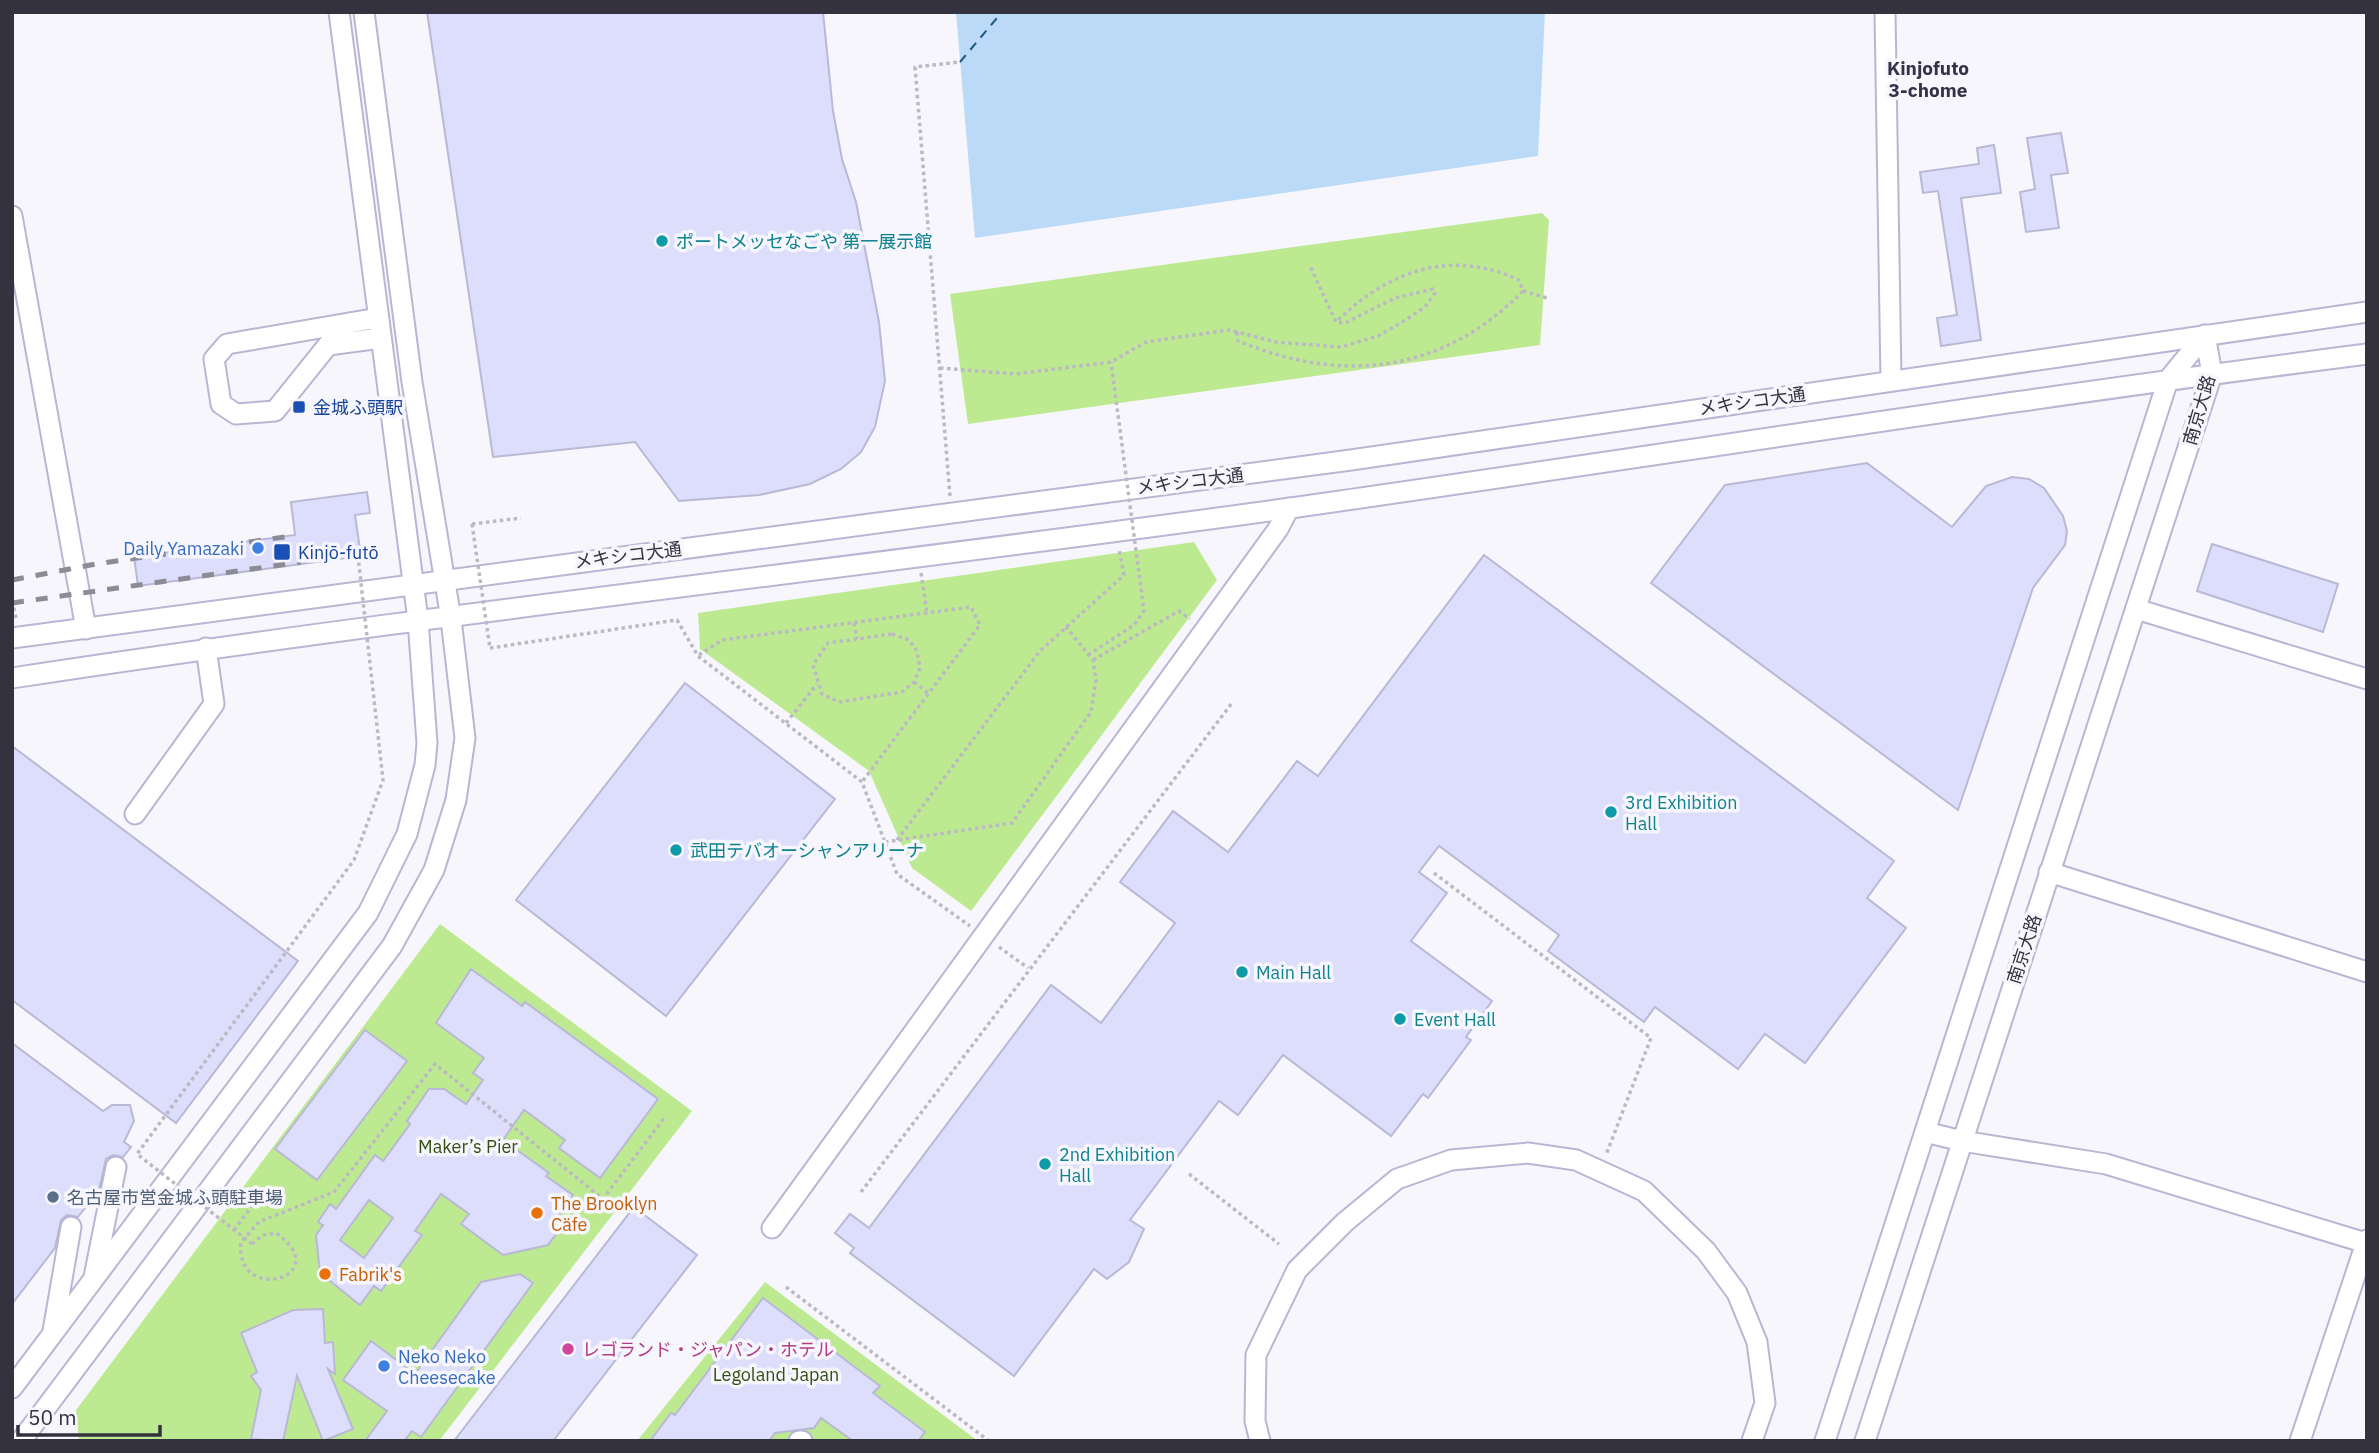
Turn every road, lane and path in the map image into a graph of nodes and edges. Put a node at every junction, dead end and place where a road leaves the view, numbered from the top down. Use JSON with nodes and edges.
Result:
{"nodes":[{"id":1,"x":339,"y":12,"type":"edge"},
{"id":2,"x":364,"y":12,"type":"edge"},
{"id":3,"x":1885,"y":12,"type":"edge"},
{"id":4,"x":960,"y":62,"type":"dead end"},
{"id":5,"x":12,"y":216,"type":"edge"},
{"id":6,"x":1310,"y":266,"type":"dead end"},
{"id":7,"x":1523,"y":291,"type":"junction"},
{"id":8,"x":1547,"y":298,"type":"dead end"},
{"id":9,"x":2367,"y":312,"type":"edge"},
{"id":10,"x":378,"y":318,"type":"junction"},
{"id":11,"x":1336,"y":322,"type":"junction"},
{"id":12,"x":1237,"y":332,"type":"junction"},
{"id":13,"x":2205,"y":335,"type":"junction"},
{"id":14,"x":381,"y":338,"type":"junction"},
{"id":15,"x":2367,"y":355,"type":"edge"},
{"id":16,"x":1111,"y":362,"type":"junction"},
{"id":17,"x":940,"y":368,"type":"junction"},
{"id":18,"x":2212,"y":374,"type":"junction"},
{"id":19,"x":1891,"y":380,"type":"junction"},
{"id":20,"x":2168,"y":380,"type":"junction"},
{"id":21,"x":1289,"y":508,"type":"junction"},
{"id":22,"x":952,"y":512,"type":"junction"},
{"id":23,"x":521,"y":518,"type":"dead end"},
{"id":24,"x":1119,"y":547,"type":"dead end"},
{"id":25,"x":358,"y":556,"type":"dead end"},
{"id":26,"x":922,"y":573,"type":"dead end"},
{"id":27,"x":444,"y":582,"type":"junction"},
{"id":28,"x":413,"y":584,"type":"junction"},
{"id":29,"x":12,"y":601,"type":"edge"},
{"id":30,"x":2136,"y":609,"type":"junction"},
{"id":31,"x":927,"y":613,"type":"junction"},
{"id":32,"x":16,"y":618,"type":"dead end"},
{"id":33,"x":451,"y":619,"type":"junction"},
{"id":34,"x":418,"y":620,"type":"junction"},
{"id":35,"x":1194,"y":622,"type":"dead end"},
{"id":36,"x":854,"y":623,"type":"junction"},
{"id":37,"x":1066,"y":627,"type":"junction"},
{"id":38,"x":86,"y":629,"type":"junction"},
{"id":39,"x":12,"y":638,"type":"edge"},
{"id":40,"x":857,"y":639,"type":"junction"},
{"id":41,"x":206,"y":648,"type":"junction"},
{"id":42,"x":1088,"y":655,"type":"junction"},
{"id":43,"x":698,"y":656,"type":"junction"},
{"id":44,"x":1093,"y":660,"type":"junction"},
{"id":45,"x":12,"y":678,"type":"edge"},
{"id":46,"x":2367,"y":679,"type":"edge"},
{"id":47,"x":914,"y":682,"type":"junction"},
{"id":48,"x":817,"y":684,"type":"junction"},
{"id":49,"x":928,"y":693,"type":"junction"},
{"id":50,"x":1232,"y":703,"type":"dead end"},
{"id":51,"x":786,"y":723,"type":"junction"},
{"id":52,"x":862,"y":782,"type":"junction"},
{"id":53,"x":135,"y":814,"type":"dead end"},
{"id":54,"x":897,"y":840,"type":"junction"},
{"id":55,"x":885,"y":842,"type":"junction"},
{"id":56,"x":2049,"y":872,"type":"junction"},
{"id":57,"x":1434,"y":873,"type":"dead end"},
{"id":58,"x":983,"y":936,"type":"junction"},
{"id":59,"x":1028,"y":968,"type":"junction"},
{"id":60,"x":2367,"y":972,"type":"edge"},
{"id":61,"x":665,"y":1118,"type":"dead end"},
{"id":62,"x":1925,"y":1132,"type":"junction"},
{"id":63,"x":1962,"y":1141,"type":"junction"},
{"id":64,"x":1604,"y":1160,"type":"dead end"},
{"id":65,"x":116,"y":1167,"type":"dead end"},
{"id":66,"x":1189,"y":1174,"type":"dead end"},
{"id":67,"x":264,"y":1190,"type":"dead end"},
{"id":68,"x":861,"y":1192,"type":"dead end"},
{"id":69,"x":71,"y":1227,"type":"dead end"},
{"id":70,"x":772,"y":1228,"type":"dead end"},
{"id":71,"x":234,"y":1230,"type":"junction"},
{"id":72,"x":2366,"y":1241,"type":"edge"},
{"id":73,"x":1279,"y":1244,"type":"dead end"},
{"id":74,"x":93,"y":1282,"type":"junction"},
{"id":75,"x":786,"y":1287,"type":"dead end"},
{"id":76,"x":52,"y":1336,"type":"junction"},
{"id":77,"x":12,"y":1388,"type":"edge"},
{"id":78,"x":20,"y":1438,"type":"edge"},
{"id":79,"x":989,"y":1441,"type":"edge"},
{"id":80,"x":1260,"y":1441,"type":"edge"},
{"id":81,"x":1752,"y":1441,"type":"edge"},
{"id":82,"x":1825,"y":1441,"type":"edge"},
{"id":83,"x":1865,"y":1441,"type":"edge"},
{"id":84,"x":2300,"y":1441,"type":"edge"}],
"edges":[{"from":1,"to":10,"type":"street"},
{"from":2,"to":27,"type":"street"},
{"from":3,"to":19,"type":"street"},
{"from":4,"to":17,"type":"path"},
{"from":5,"to":38,"type":"street"},
{"from":6,"to":11,"type":"path"},
{"from":7,"to":8,"type":"path"},
{"from":7,"to":11,"type":"path"},
{"from":7,"to":12,"type":"path"},
{"from":9,"to":13,"type":"street","name":"メキシコ大通"},
{"from":10,"to":14,"type":"street"},
{"from":10,"to":14,"type":"street"},
{"from":11,"to":12,"type":"path"},
{"from":12,"to":16,"type":"path"},
{"from":13,"to":18,"type":"street","name":"南京大路"},
{"from":13,"to":19,"type":"street","name":"メキシコ大通"},
{"from":13,"to":20,"type":"street","name":"南京大路"},
{"from":14,"to":28,"type":"street"},
{"from":15,"to":18,"type":"street"},
{"from":16,"to":17,"type":"path"},
{"from":16,"to":42,"type":"path","bridge":true},
{"from":17,"to":22,"type":"path"},
{"from":18,"to":20,"type":"street"},
{"from":18,"to":30,"type":"street","name":"南京大路"},
{"from":19,"to":22,"type":"street","name":"メキシコ大通"},
{"from":20,"to":21,"type":"street"},
{"from":20,"to":62,"type":"street","name":"南京大路"},
{"from":21,"to":33,"type":"street"},
{"from":21,"to":58,"type":"street"},
{"from":22,"to":27,"type":"street","name":"メキシコ大通"},
{"from":23,"to":43,"type":"path","bridge":true},
{"from":24,"to":37,"type":"path"},
{"from":25,"to":71,"type":"path","bridge":true},
{"from":26,"to":31,"type":"path"},
{"from":27,"to":28,"type":"street","name":"メキシコ大通"},
{"from":27,"to":33,"type":"street"},
{"from":28,"to":34,"type":"street"},
{"from":28,"to":38,"type":"street","name":"メキシコ大通"},
{"from":29,"to":32,"type":"path"},
{"from":30,"to":46,"type":"street"},
{"from":30,"to":56,"type":"street","name":"南京大路"},
{"from":31,"to":36,"type":"path"},
{"from":31,"to":49,"type":"path"},
{"from":33,"to":34,"type":"street"},
{"from":33,"to":78,"type":"street"},
{"from":34,"to":41,"type":"street"},
{"from":34,"to":74,"type":"street"},
{"from":35,"to":44,"type":"path"},
{"from":36,"to":40,"type":"path"},
{"from":36,"to":43,"type":"path"},
{"from":37,"to":42,"type":"path"},
{"from":37,"to":54,"type":"path"},
{"from":38,"to":39,"type":"street","name":"メキシコ大通"},
{"from":40,"to":47,"type":"path"},
{"from":40,"to":48,"type":"path"},
{"from":41,"to":45,"type":"street"},
{"from":41,"to":53,"type":"street"},
{"from":42,"to":44,"type":"path"},
{"from":43,"to":51,"type":"path"},
{"from":44,"to":54,"type":"path"},
{"from":47,"to":48,"type":"path"},
{"from":47,"to":49,"type":"path"},
{"from":48,"to":51,"type":"path"},
{"from":49,"to":52,"type":"path"},
{"from":50,"to":59,"type":"path"},
{"from":51,"to":52,"type":"path"},
{"from":52,"to":55,"type":"path"},
{"from":54,"to":55,"type":"path"},
{"from":55,"to":58,"type":"path"},
{"from":56,"to":60,"type":"street"},
{"from":56,"to":63,"type":"street","name":"南京大路"},
{"from":57,"to":64,"type":"path"},
{"from":58,"to":59,"type":"path"},
{"from":58,"to":70,"type":"street"},
{"from":59,"to":68,"type":"path"},
{"from":61,"to":71,"type":"path","bridge":true},
{"from":62,"to":63,"type":"street"},
{"from":62,"to":82,"type":"street","name":"南京大路"},
{"from":63,"to":72,"type":"street"},
{"from":63,"to":83,"type":"street","name":"南京大路"},
{"from":65,"to":74,"type":"street"},
{"from":66,"to":73,"type":"path"},
{"from":67,"to":71,"type":"path"},
{"from":69,"to":76,"type":"street"},
{"from":72,"to":84,"type":"street"},
{"from":74,"to":76,"type":"street"},
{"from":75,"to":79,"type":"path"},
{"from":76,"to":77,"type":"street"},
{"from":80,"to":81,"type":"street"}]}
